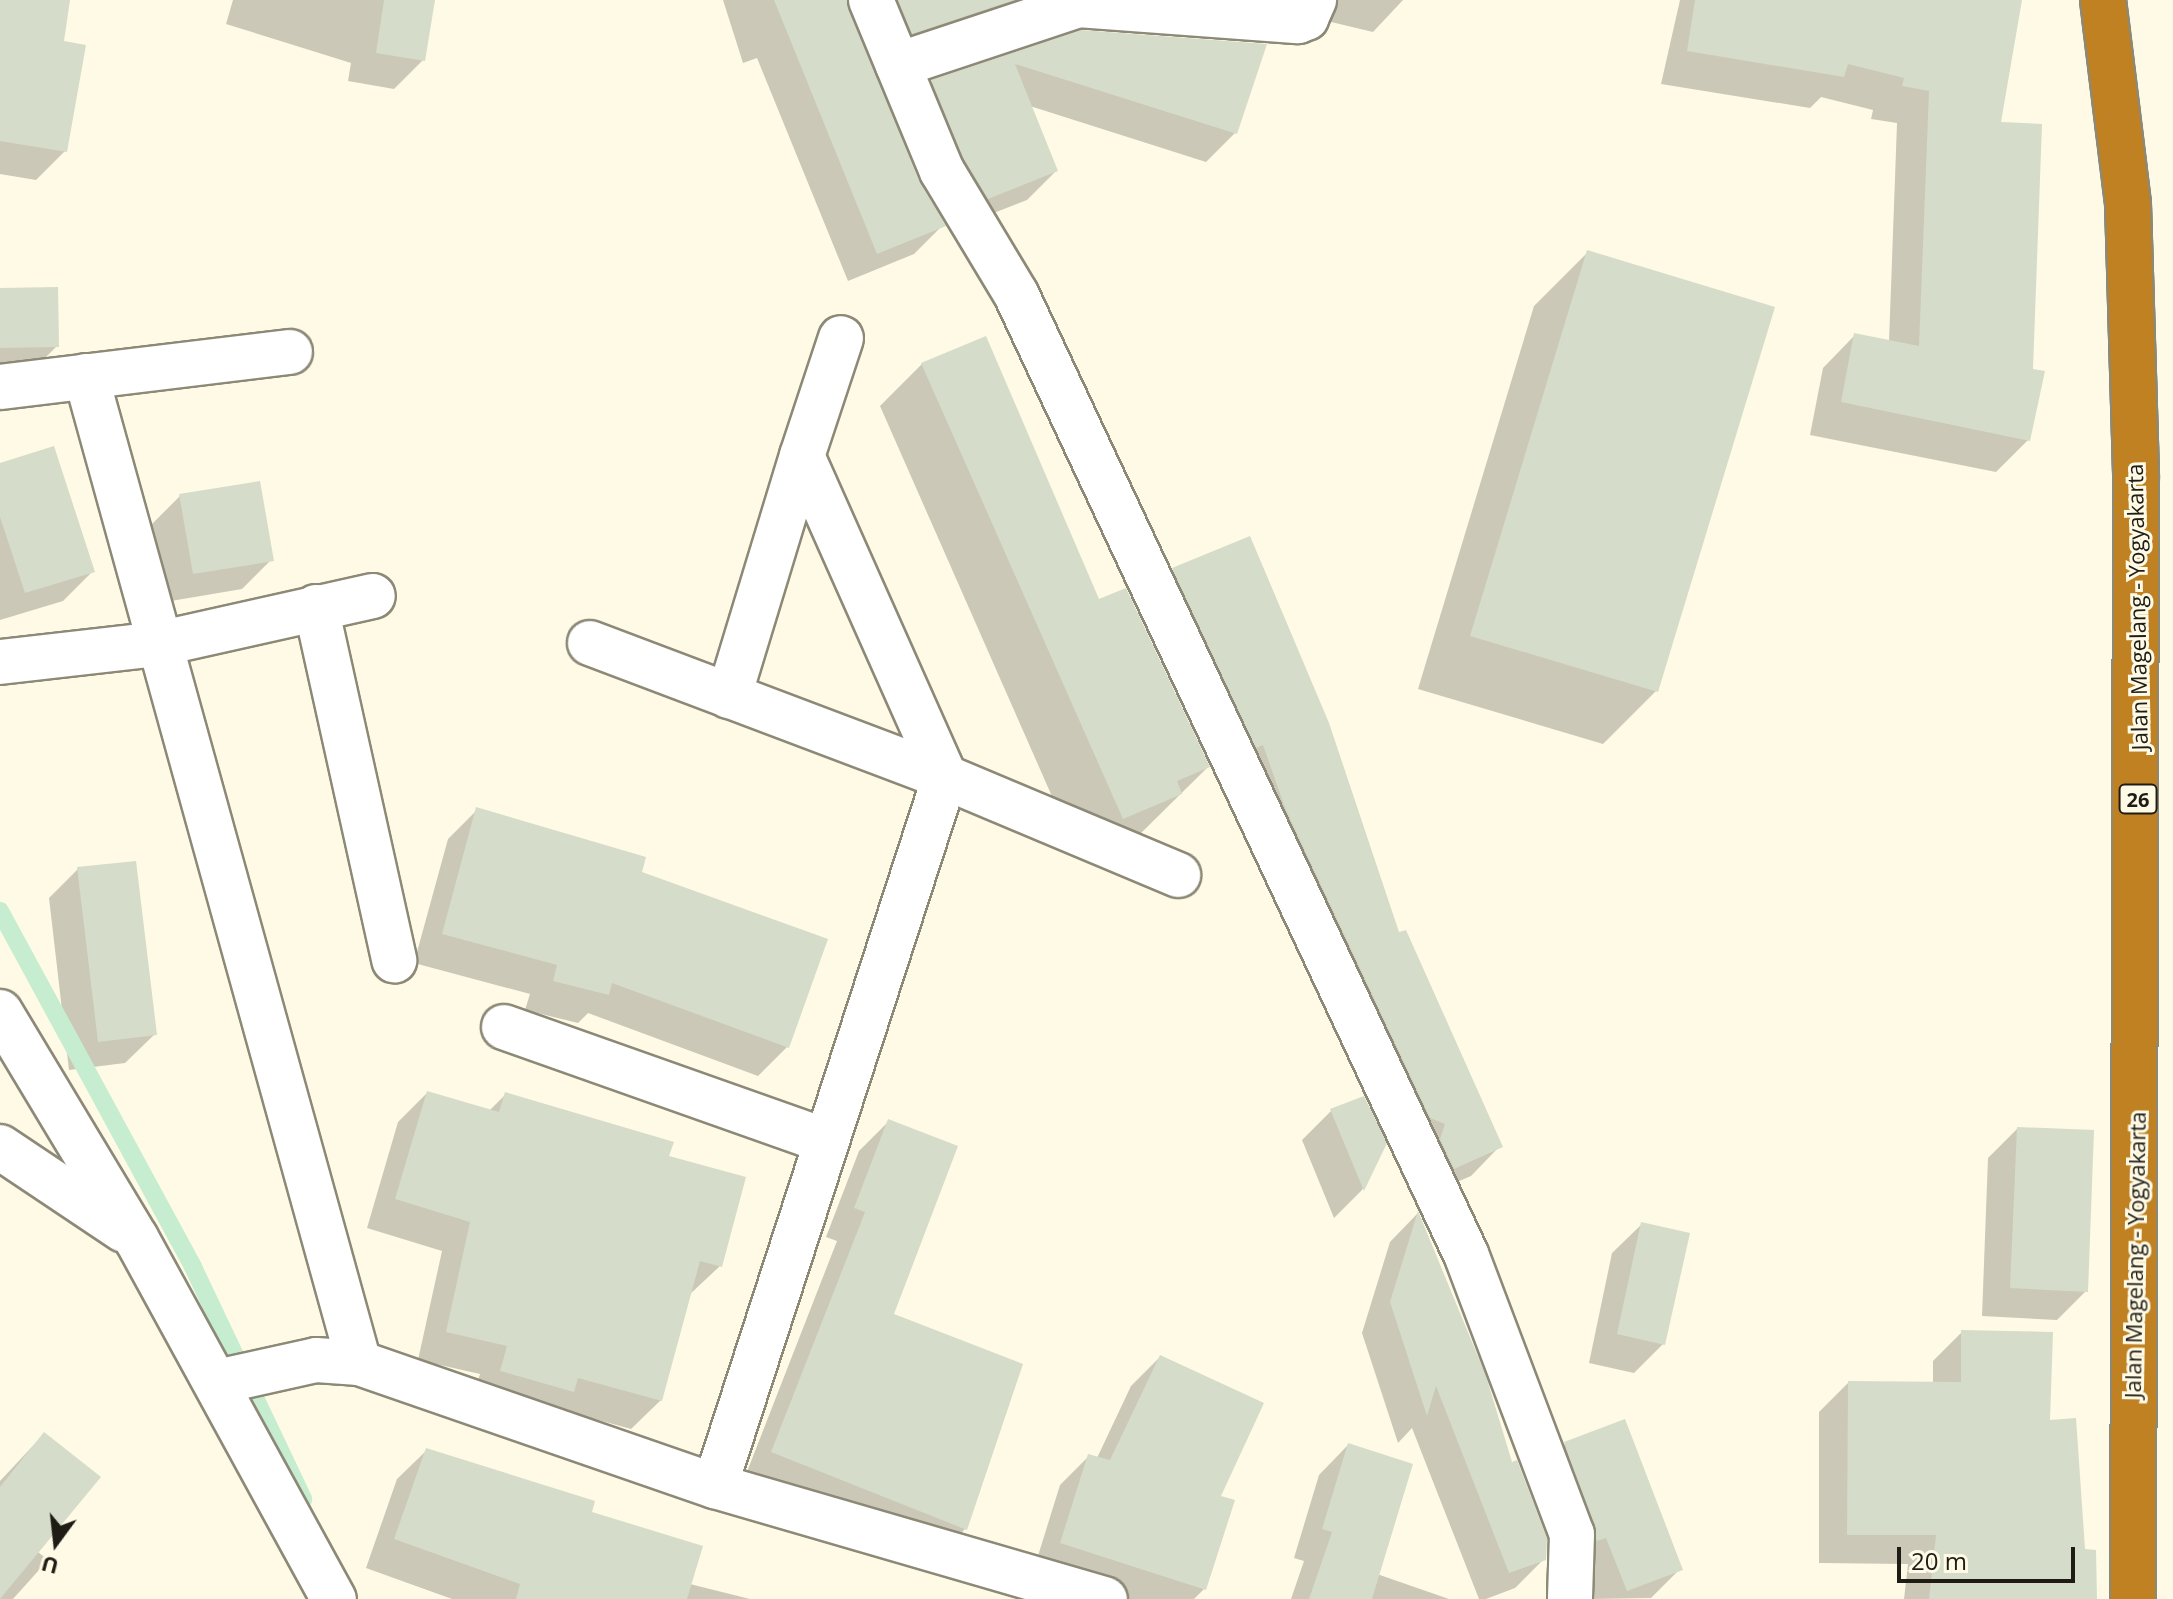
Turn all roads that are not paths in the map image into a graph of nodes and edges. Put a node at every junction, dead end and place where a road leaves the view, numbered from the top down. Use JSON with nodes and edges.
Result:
{"nodes":[{"id":1,"x":871,"y":0,"type":"edge"},
{"id":2,"x":1314,"y":0,"type":"edge"},
{"id":3,"x":2103,"y":0,"type":"edge"},
{"id":4,"x":898,"y":65,"type":"junction"},
{"id":5,"x":841,"y":338,"type":"dead end"},
{"id":6,"x":290,"y":352,"type":"dead end"},
{"id":7,"x":86,"y":376,"type":"junction"},
{"id":8,"x":0,"y":387,"type":"edge"},
{"id":9,"x":802,"y":456,"type":"junction"},
{"id":10,"x":373,"y":596,"type":"dead end"},
{"id":11,"x":316,"y":607,"type":"junction"},
{"id":12,"x":590,"y":643,"type":"dead end"},
{"id":13,"x":158,"y":644,"type":"junction"},
{"id":14,"x":0,"y":662,"type":"edge"},
{"id":15,"x":729,"y":696,"type":"junction"},
{"id":16,"x":945,"y":777,"type":"junction"},
{"id":17,"x":1178,"y":875,"type":"dead end"},
{"id":18,"x":394,"y":960,"type":"dead end"},
{"id":19,"x":0,"y":1012,"type":"edge"},
{"id":20,"x":504,"y":1027,"type":"dead end"},
{"id":21,"x":826,"y":1141,"type":"junction"},
{"id":22,"x":0,"y":1147,"type":"edge"},
{"id":23,"x":2154,"y":1222,"type":"edge"},
{"id":24,"x":136,"y":1238,"type":"junction"},
{"id":25,"x":359,"y":1363,"type":"junction"},
{"id":26,"x":228,"y":1378,"type":"junction"},
{"id":27,"x":715,"y":1486,"type":"junction"},
{"id":28,"x":1014,"y":1585,"type":"edge"},
{"id":29,"x":334,"y":1599,"type":"edge"},
{"id":30,"x":1105,"y":1599,"type":"edge"},
{"id":31,"x":1570,"y":1599,"type":"edge"},
{"id":32,"x":2133,"y":1599,"type":"edge"}],
"edges":[{"from":1,"to":4,"type":"street"},
{"from":2,"to":4,"type":"street"},
{"from":3,"to":23,"type":"highway","name":"Jalan Magelang - Yogyakarta","number":"26"},
{"from":4,"to":31,"type":"street"},
{"from":5,"to":9,"type":"street"},
{"from":6,"to":7,"type":"street"},
{"from":7,"to":8,"type":"street"},
{"from":7,"to":13,"type":"street"},
{"from":9,"to":15,"type":"street"},
{"from":9,"to":16,"type":"street"},
{"from":10,"to":11,"type":"street"},
{"from":11,"to":13,"type":"street"},
{"from":11,"to":18,"type":"street"},
{"from":12,"to":15,"type":"street"},
{"from":13,"to":14,"type":"street"},
{"from":13,"to":25,"type":"street"},
{"from":15,"to":16,"type":"street"},
{"from":16,"to":17,"type":"street"},
{"from":16,"to":21,"type":"street"},
{"from":19,"to":24,"type":"street"},
{"from":20,"to":21,"type":"street"},
{"from":21,"to":27,"type":"street"},
{"from":22,"to":24,"type":"street"},
{"from":23,"to":32,"type":"highway","name":"Jalan Magelang - Yogyakarta","number":"26"},
{"from":24,"to":26,"type":"street"},
{"from":25,"to":26,"type":"street"},
{"from":25,"to":27,"type":"street"},
{"from":26,"to":29,"type":"street"},
{"from":27,"to":28,"type":"street"},
{"from":28,"to":30,"type":"street"}]}
